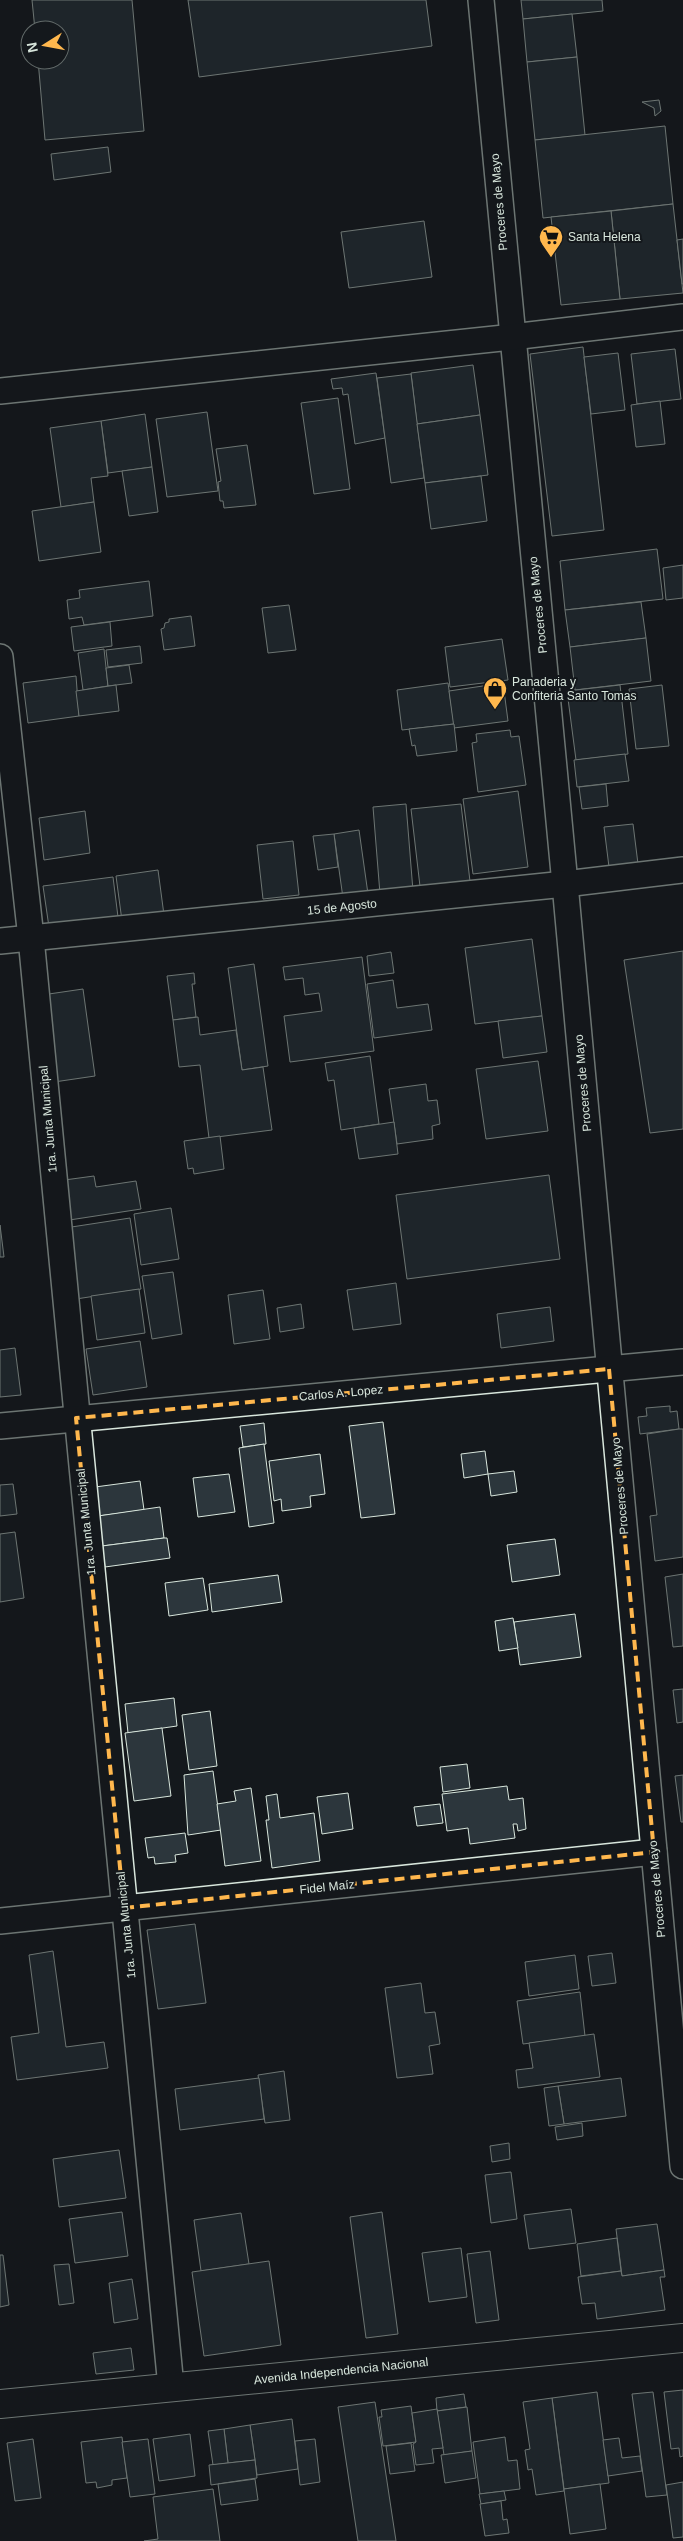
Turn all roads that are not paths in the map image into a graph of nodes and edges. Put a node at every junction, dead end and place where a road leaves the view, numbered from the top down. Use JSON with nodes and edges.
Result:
{"nodes":[{"id":1,"x":481,"y":0,"type":"edge"},
{"id":2,"x":683,"y":317,"type":"edge"},
{"id":3,"x":512,"y":337,"type":"junction"},
{"id":4,"x":0,"y":391,"type":"edge"},
{"id":5,"x":0,"y":657,"type":"edge"},
{"id":6,"x":683,"y":870,"type":"edge"},
{"id":7,"x":565,"y":884,"type":"junction"},
{"id":8,"x":31,"y":938,"type":"junction"},
{"id":9,"x":0,"y":941,"type":"edge"},
{"id":10,"x":683,"y":1362,"type":"edge"},
{"id":11,"x":608,"y":1369,"type":"junction"},
{"id":12,"x":76,"y":1418,"type":"junction"},
{"id":13,"x":0,"y":1426,"type":"edge"},
{"id":14,"x":654,"y":1852,"type":"junction"},
{"id":15,"x":124,"y":1908,"type":"junction"},
{"id":16,"x":0,"y":1921,"type":"edge"},
{"id":17,"x":683,"y":2166,"type":"edge"},
{"id":18,"x":683,"y":2338,"type":"edge"},
{"id":19,"x":171,"y":2387,"type":"junction"},
{"id":20,"x":0,"y":2404,"type":"edge"}],
"edges":[{"from":1,"to":3,"type":"street","name":"Proceres de Mayo"},
{"from":2,"to":3,"type":"street"},
{"from":3,"to":4,"type":"street"},
{"from":3,"to":7,"type":"street","name":"Proceres de Mayo"},
{"from":5,"to":8,"type":"street","name":"1ra. Junta Municipal"},
{"from":6,"to":7,"type":"street","name":"15 de Agosto"},
{"from":7,"to":8,"type":"street","name":"15 de Agosto"},
{"from":7,"to":11,"type":"street","name":"Proceres de Mayo"},
{"from":8,"to":9,"type":"street","name":"15 de Agosto"},
{"from":8,"to":12,"type":"street","name":"1ra. Junta Municipal"},
{"from":10,"to":11,"type":"street","name":"Carlos A. Lopez"},
{"from":11,"to":12,"type":"street","name":"Carlos A. Lopez"},
{"from":11,"to":14,"type":"street","name":"Proceres de Mayo"},
{"from":12,"to":13,"type":"street","name":"Carlos A. Lopez"},
{"from":12,"to":15,"type":"street","name":"1ra. Junta Municipal"},
{"from":14,"to":15,"type":"street","name":"Fidel Maíz"},
{"from":14,"to":17,"type":"street","name":"Proceres de Mayo"},
{"from":15,"to":16,"type":"street","name":"Fidel Maíz"},
{"from":15,"to":19,"type":"street","name":"1ra. Junta Municipal"},
{"from":18,"to":19,"type":"main road","name":"Avenida Independencia Nacional"},
{"from":19,"to":20,"type":"main road","name":"Avenida Independencia Nacional"}]}
